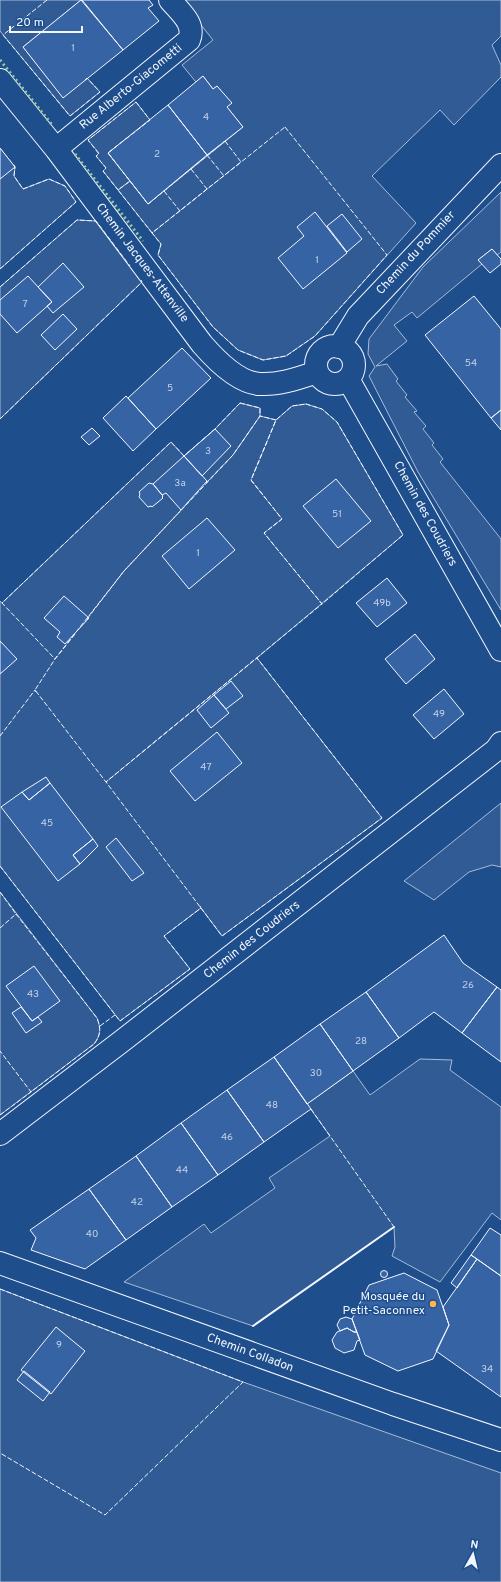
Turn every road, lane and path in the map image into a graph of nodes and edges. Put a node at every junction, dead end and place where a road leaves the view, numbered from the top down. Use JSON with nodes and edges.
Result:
{"nodes":[{"id":1,"x":170,"y":0,"type":"edge"},
{"id":2,"x":0,"y":80,"type":"edge"},
{"id":3,"x":56,"y":149,"type":"junction"},
{"id":4,"x":501,"y":165,"type":"edge"},
{"id":5,"x":339,"y":347,"type":"junction"},
{"id":6,"x":317,"y":372,"type":"junction"},
{"id":7,"x":348,"y":379,"type":"junction"},
{"id":8,"x":501,"y":650,"type":"edge"},
{"id":9,"x":501,"y":743,"type":"edge"},
{"id":10,"x":0,"y":1134,"type":"edge"},
{"id":11,"x":0,"y":1263,"type":"edge"},
{"id":12,"x":501,"y":1440,"type":"edge"}],
"edges":[{"from":1,"to":3,"type":"street","name":"Rue Alberto-Giacometti"},
{"from":2,"to":3,"type":"street","name":"Chemin Jacques-Attenville"},
{"from":3,"to":6,"type":"street","name":"Chemin Jacques-Attenville"},
{"from":4,"to":5,"type":"street","name":"Chemin du Pommier"},
{"from":5,"to":6,"type":"street"},
{"from":5,"to":7,"type":"street"},
{"from":6,"to":7,"type":"street"},
{"from":7,"to":8,"type":"street","name":"Chemin des Coudriers"},
{"from":9,"to":10,"type":"street","name":"Chemin des Coudriers"},
{"from":11,"to":12,"type":"street","name":"Chemin Colladon"}]}
